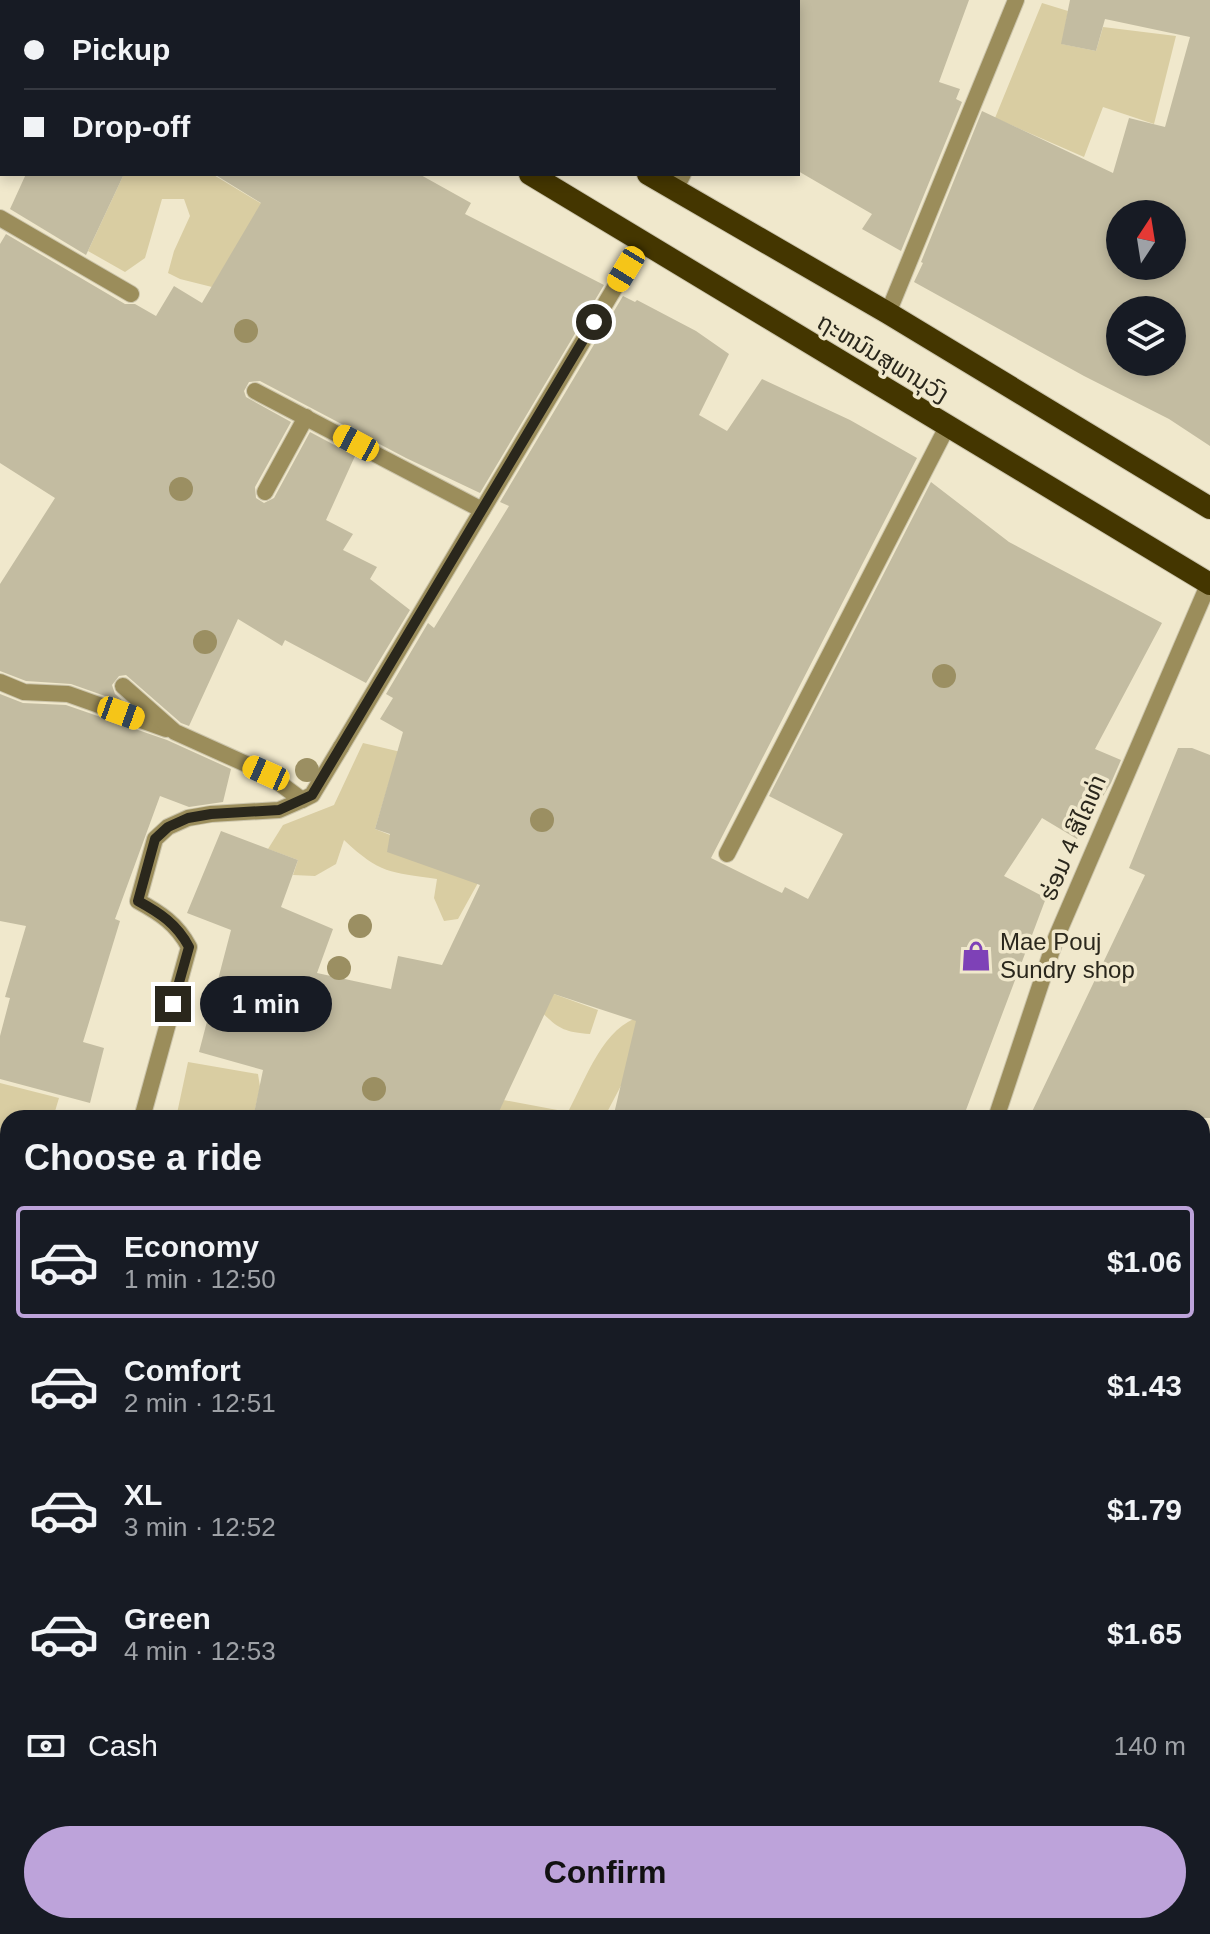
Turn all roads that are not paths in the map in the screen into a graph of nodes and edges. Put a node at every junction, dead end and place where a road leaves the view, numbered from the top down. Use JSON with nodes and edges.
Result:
{"nodes":[{"id":1,"x":1016,"y":0,"type":"edge"},
{"id":2,"x":533,"y":176,"type":"edge"},
{"id":3,"x":656,"y":176,"type":"edge"},
{"id":4,"x":679,"y":182,"type":"edge"},
{"id":5,"x":0,"y":218,"type":"edge"},
{"id":6,"x":642,"y":242,"type":"junction"},
{"id":7,"x":131,"y":294,"type":"dead end"},
{"id":8,"x":888,"y":313,"type":"junction"},
{"id":9,"x":255,"y":391,"type":"dead end"},
{"id":10,"x":306,"y":417,"type":"junction"},
{"id":11,"x":947,"y":427,"type":"junction"},
{"id":12,"x":265,"y":492,"type":"dead end"},
{"id":13,"x":1210,"y":508,"type":"edge"},
{"id":14,"x":482,"y":510,"type":"junction"},
{"id":15,"x":1209,"y":584,"type":"edge"},
{"id":16,"x":0,"y":682,"type":"edge"},
{"id":17,"x":123,"y":686,"type":"dead end"},
{"id":18,"x":175,"y":732,"type":"junction"},
{"id":19,"x":302,"y":800,"type":"junction"},
{"id":20,"x":727,"y":854,"type":"dead end"},
{"id":21,"x":144,"y":1110,"type":"edge"},
{"id":22,"x":999,"y":1110,"type":"edge"}],
"edges":[{"from":1,"to":8,"type":"street"},
{"from":2,"to":6,"type":"highway","name":"ຖະຫນົນສຸພານຸວົງ"},
{"from":3,"to":4,"type":"highway","name":"ຖະຫນົນສຸພານຸວົງ"},
{"from":4,"to":8,"type":"highway","name":"ຖະຫນົນສຸພານຸວົງ"},
{"from":5,"to":7,"type":"street"},
{"from":6,"to":11,"type":"highway","name":"ຖະຫນົນສຸພານຸວົງ"},
{"from":6,"to":14,"type":"street"},
{"from":8,"to":13,"type":"highway","name":"ຖະຫນົນສຸພານຸວົງ"},
{"from":9,"to":10,"type":"street"},
{"from":10,"to":12,"type":"street"},
{"from":10,"to":14,"type":"street"},
{"from":11,"to":15,"type":"highway","name":"ຖະຫນົນສຸພານຸວົງ"},
{"from":11,"to":20,"type":"street"},
{"from":14,"to":19,"type":"street"},
{"from":15,"to":22,"type":"street","name":"ຮ່ອມ 4 ສີໄຄທ່າ"},
{"from":16,"to":18,"type":"street"},
{"from":17,"to":18,"type":"street"},
{"from":18,"to":19,"type":"street"},
{"from":19,"to":21,"type":"street"}]}
